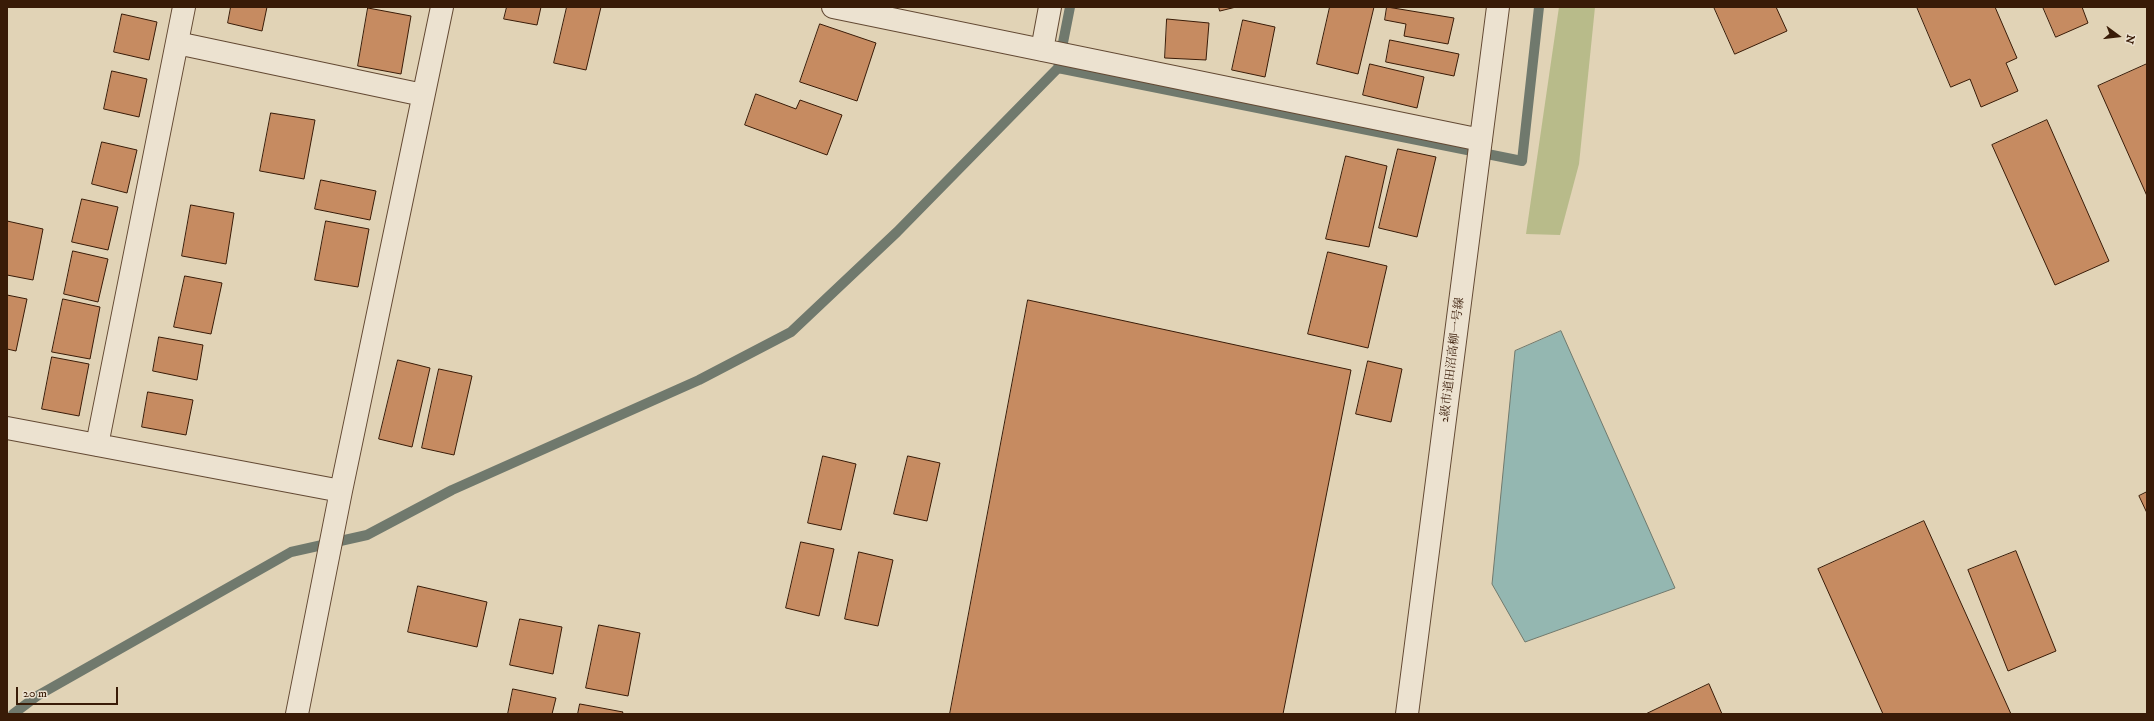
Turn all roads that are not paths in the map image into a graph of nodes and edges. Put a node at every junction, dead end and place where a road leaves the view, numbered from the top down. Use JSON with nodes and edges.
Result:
{"nodes":[{"id":1,"x":184,"y":7,"type":"edge"},
{"id":2,"x":442,"y":7,"type":"edge"},
{"id":3,"x":833,"y":7,"type":"edge"},
{"id":4,"x":1050,"y":7,"type":"edge"},
{"id":5,"x":1498,"y":7,"type":"edge"},
{"id":6,"x":177,"y":43,"type":"junction"},
{"id":7,"x":1042,"y":50,"type":"junction"},
{"id":8,"x":423,"y":95,"type":"junction"},
{"id":9,"x":1481,"y":140,"type":"junction"},
{"id":10,"x":7,"y":428,"type":"edge"},
{"id":11,"x":97,"y":445,"type":"junction"},
{"id":12,"x":341,"y":491,"type":"junction"},
{"id":13,"x":297,"y":714,"type":"edge"},
{"id":14,"x":1407,"y":714,"type":"edge"}],
"edges":[{"from":1,"to":6,"type":"street"},
{"from":2,"to":8,"type":"street"},
{"from":3,"to":7,"type":"street"},
{"from":4,"to":7,"type":"street"},
{"from":5,"to":9,"type":"street","name":"2級市道田沼高柳一号線"},
{"from":6,"to":8,"type":"street"},
{"from":6,"to":11,"type":"street"},
{"from":7,"to":9,"type":"street"},
{"from":8,"to":12,"type":"street"},
{"from":9,"to":14,"type":"street","name":"2級市道田沼高柳一号線"},
{"from":10,"to":11,"type":"street"},
{"from":11,"to":12,"type":"street"},
{"from":12,"to":13,"type":"street"}]}
